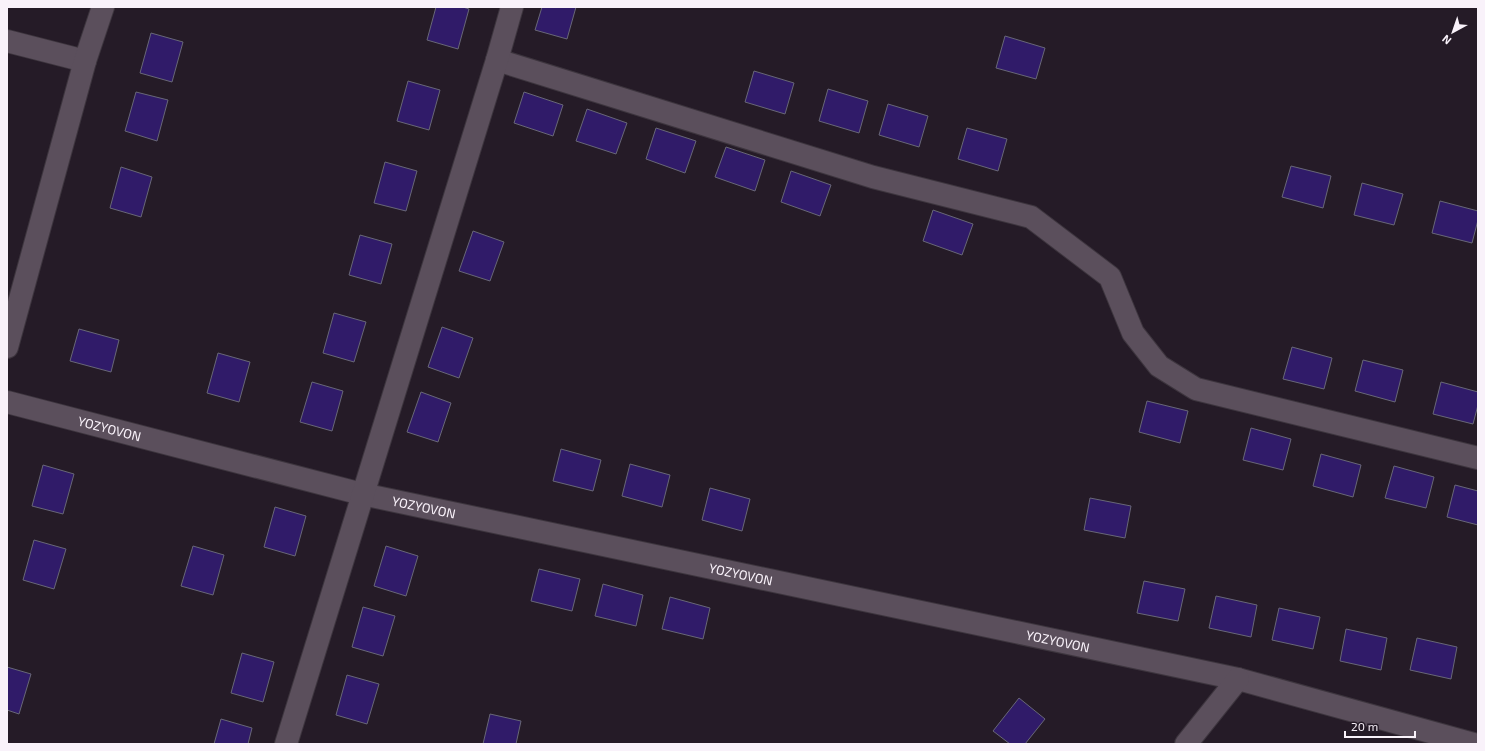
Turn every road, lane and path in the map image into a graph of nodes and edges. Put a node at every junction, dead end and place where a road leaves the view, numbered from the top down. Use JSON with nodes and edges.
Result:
{"nodes":[{"id":1,"x":102,"y":7,"type":"edge"},
{"id":2,"x":512,"y":7,"type":"edge"},
{"id":3,"x":7,"y":40,"type":"edge"},
{"id":4,"x":497,"y":60,"type":"junction"},
{"id":5,"x":85,"y":62,"type":"junction"},
{"id":6,"x":7,"y":347,"type":"edge"},
{"id":7,"x":8,"y":409,"type":"edge"},
{"id":8,"x":1478,"y":458,"type":"edge"},
{"id":9,"x":362,"y":494,"type":"junction"},
{"id":10,"x":1238,"y":680,"type":"junction"},
{"id":11,"x":286,"y":744,"type":"edge"},
{"id":12,"x":1186,"y":744,"type":"edge"},
{"id":13,"x":1474,"y":744,"type":"edge"}],
"edges":[{"from":1,"to":5,"type":"street"},
{"from":2,"to":4,"type":"street"},
{"from":3,"to":5,"type":"street"},
{"from":4,"to":8,"type":"street"},
{"from":4,"to":9,"type":"street"},
{"from":5,"to":6,"type":"street"},
{"from":7,"to":9,"type":"street","name":"YOZYOVON"},
{"from":9,"to":10,"type":"street","name":"YOZYOVON"},
{"from":9,"to":11,"type":"street"},
{"from":10,"to":12,"type":"street"},
{"from":10,"to":13,"type":"street","name":"YOZYOVON"}]}
